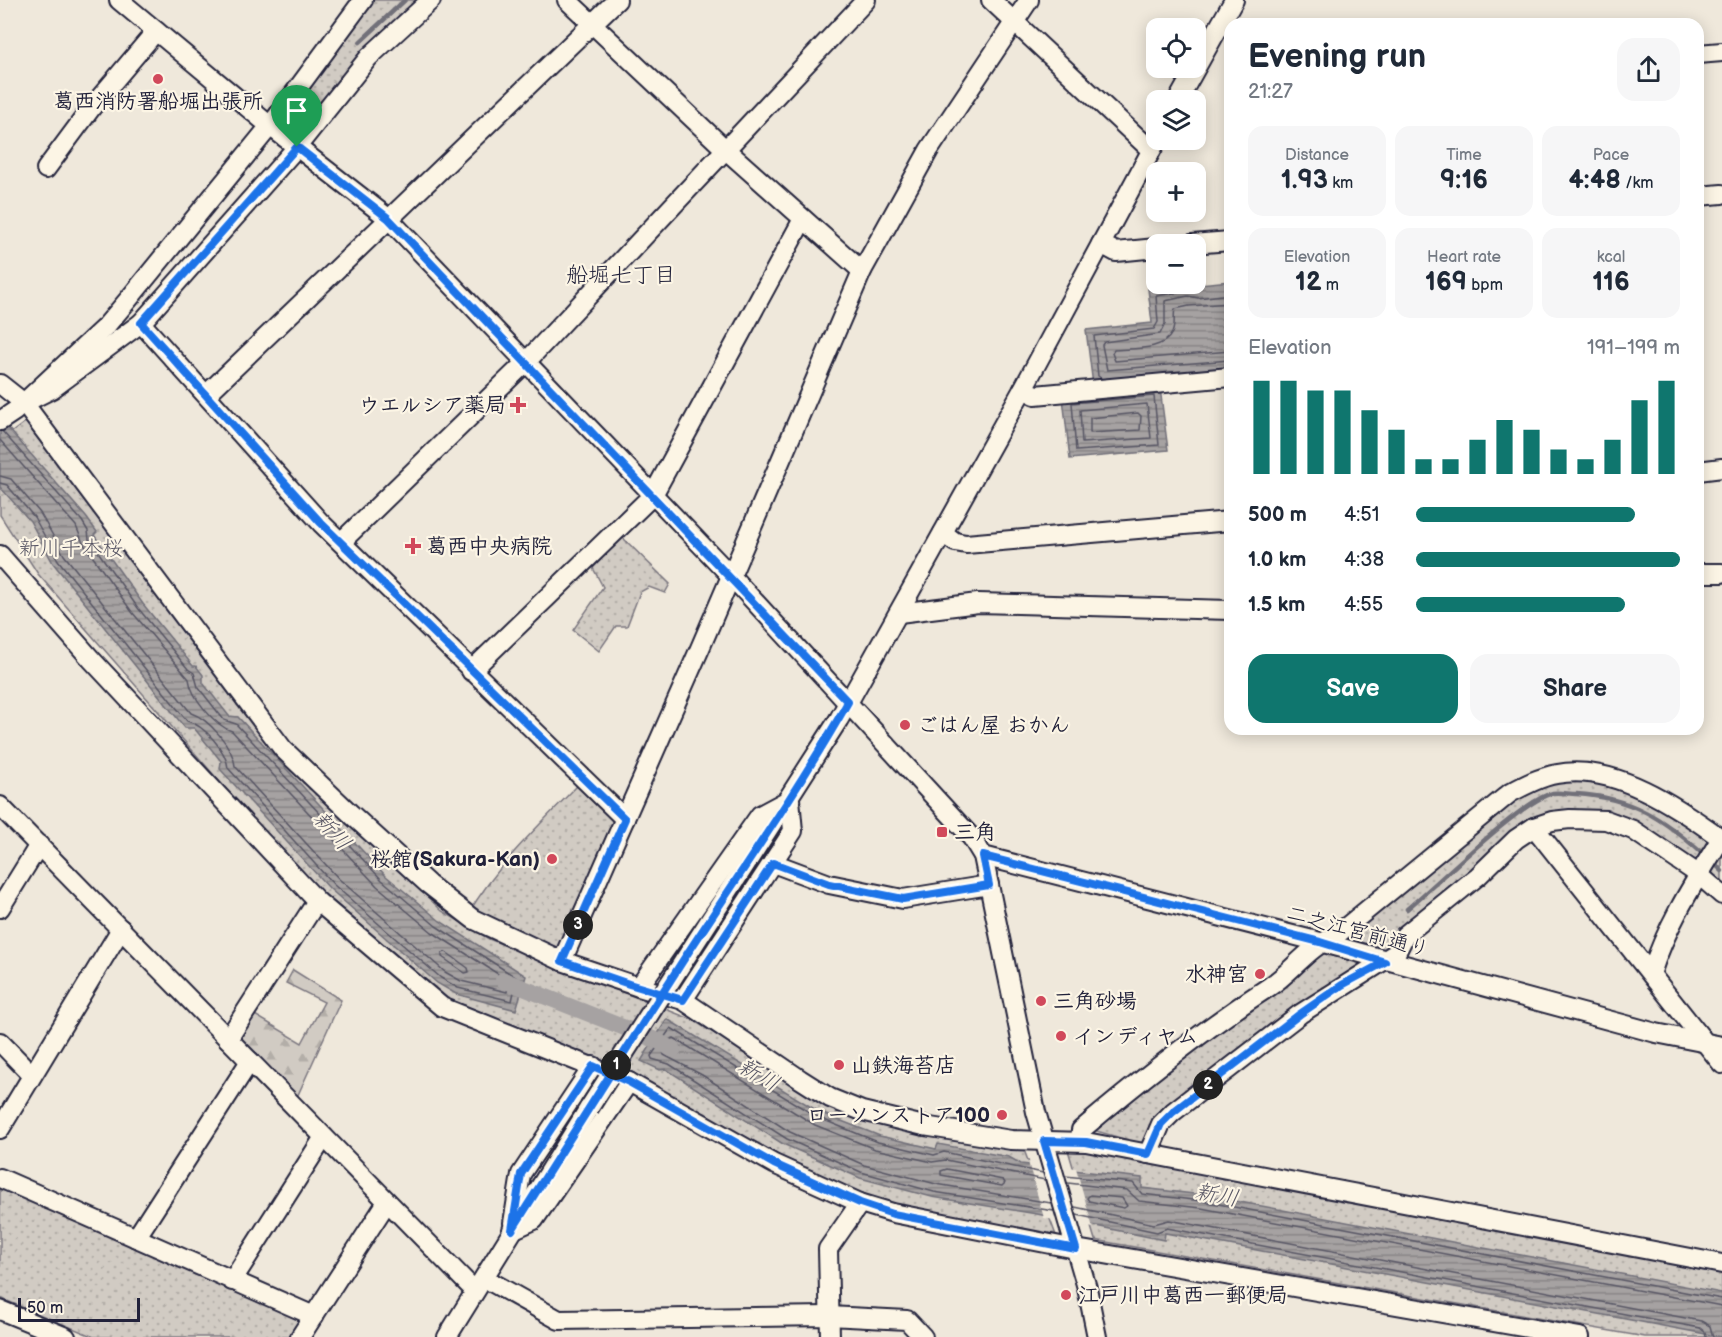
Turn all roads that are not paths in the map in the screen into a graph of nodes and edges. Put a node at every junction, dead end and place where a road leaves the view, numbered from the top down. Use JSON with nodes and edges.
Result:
{"nodes":[{"id":1,"x":119,"y":0,"type":"edge"},
{"id":2,"x":363,"y":0,"type":"edge"},
{"id":3,"x":431,"y":0,"type":"edge"},
{"id":4,"x":567,"y":0,"type":"edge"},
{"id":5,"x":617,"y":0,"type":"edge"},
{"id":6,"x":866,"y":0,"type":"edge"},
{"id":7,"x":991,"y":0,"type":"edge"},
{"id":8,"x":1029,"y":0,"type":"edge"},
{"id":9,"x":1234,"y":0,"type":"edge"},
{"id":10,"x":1013,"y":21,"type":"junction"},
{"id":11,"x":592,"y":24,"type":"junction"},
{"id":12,"x":156,"y":31,"type":"junction"},
{"id":13,"x":1722,"y":52,"type":"edge"},
{"id":14,"x":1704,"y":54,"type":"edge"},
{"id":15,"x":1184,"y":90,"type":"edge"},
{"id":16,"x":270,"y":126,"type":"junction"},
{"id":17,"x":1146,"y":138,"type":"edge"},
{"id":18,"x":297,"y":147,"type":"junction"},
{"id":19,"x":725,"y":148,"type":"junction"},
{"id":20,"x":1151,"y":150,"type":"edge"},
{"id":21,"x":46,"y":169,"type":"dead end"},
{"id":22,"x":1722,"y":194,"type":"edge"},
{"id":23,"x":1704,"y":196,"type":"edge"},
{"id":24,"x":388,"y":218,"type":"junction"},
{"id":25,"x":803,"y":219,"type":"junction"},
{"id":26,"x":1224,"y":241,"type":"edge"},
{"id":27,"x":1206,"y":243,"type":"edge"},
{"id":28,"x":1101,"y":244,"type":"junction"},
{"id":29,"x":1146,"y":249,"type":"edge"},
{"id":30,"x":862,"y":271,"type":"junction"},
{"id":31,"x":141,"y":323,"type":"junction"},
{"id":32,"x":526,"y":362,"type":"junction"},
{"id":33,"x":1224,"y":378,"type":"edge"},
{"id":34,"x":0,"y":384,"type":"edge"},
{"id":35,"x":1023,"y":389,"type":"junction"},
{"id":36,"x":207,"y":394,"type":"junction"},
{"id":37,"x":19,"y":407,"type":"junction"},
{"id":38,"x":0,"y":422,"type":"edge"},
{"id":39,"x":1722,"y":468,"type":"edge"},
{"id":40,"x":1704,"y":470,"type":"edge"},
{"id":41,"x":653,"y":495,"type":"junction"},
{"id":42,"x":1224,"y":522,"type":"edge"},
{"id":43,"x":943,"y":533,"type":"junction"},
{"id":44,"x":341,"y":542,"type":"junction"},
{"id":45,"x":0,"y":555,"type":"edge"},
{"id":46,"x":1704,"y":573,"type":"edge"},
{"id":47,"x":1722,"y":573,"type":"edge"},
{"id":48,"x":731,"y":576,"type":"junction"},
{"id":49,"x":1224,"y":610,"type":"edge"},
{"id":50,"x":899,"y":613,"type":"junction"},
{"id":51,"x":471,"y":671,"type":"junction"},
{"id":52,"x":848,"y":702,"type":"junction"},
{"id":53,"x":790,"y":799,"type":"junction"},
{"id":54,"x":0,"y":806,"type":"edge"},
{"id":55,"x":625,"y":819,"type":"junction"},
{"id":56,"x":1534,"y":827,"type":"junction"},
{"id":57,"x":1720,"y":841,"type":"edge"},
{"id":58,"x":39,"y":845,"type":"junction"},
{"id":59,"x":983,"y":856,"type":"junction"},
{"id":60,"x":773,"y":863,"type":"junction"},
{"id":61,"x":1701,"y":871,"type":"junction"},
{"id":62,"x":989,"y":885,"type":"junction"},
{"id":63,"x":1722,"y":895,"type":"edge"},
{"id":64,"x":317,"y":901,"type":"junction"},
{"id":65,"x":0,"y":908,"type":"edge"},
{"id":66,"x":121,"y":929,"type":"junction"},
{"id":67,"x":1320,"y":942,"type":"junction"},
{"id":68,"x":562,"y":961,"type":"junction"},
{"id":69,"x":1385,"y":962,"type":"junction"},
{"id":70,"x":1651,"y":974,"type":"junction"},
{"id":71,"x":639,"y":987,"type":"junction"},
{"id":72,"x":683,"y":1000,"type":"junction"},
{"id":73,"x":228,"y":1039,"type":"junction"},
{"id":74,"x":0,"y":1042,"type":"edge"},
{"id":75,"x":1714,"y":1044,"type":"edge"},
{"id":76,"x":250,"y":1061,"type":"junction"},
{"id":77,"x":1722,"y":1064,"type":"edge"},
{"id":78,"x":593,"y":1066,"type":"junction"},
{"id":79,"x":32,"y":1075,"type":"junction"},
{"id":80,"x":629,"y":1082,"type":"junction"},
{"id":81,"x":0,"y":1129,"type":"edge"},
{"id":82,"x":324,"y":1137,"type":"junction"},
{"id":83,"x":1080,"y":1141,"type":"junction"},
{"id":84,"x":1046,"y":1146,"type":"junction"},
{"id":85,"x":1148,"y":1154,"type":"junction"},
{"id":86,"x":0,"y":1178,"type":"edge"},
{"id":87,"x":387,"y":1202,"type":"junction"},
{"id":88,"x":860,"y":1203,"type":"junction"},
{"id":89,"x":512,"y":1230,"type":"junction"},
{"id":90,"x":136,"y":1238,"type":"junction"},
{"id":91,"x":1074,"y":1243,"type":"junction"},
{"id":92,"x":1722,"y":1264,"type":"edge"},
{"id":93,"x":232,"y":1281,"type":"junction"},
{"id":94,"x":480,"y":1285,"type":"junction"},
{"id":95,"x":0,"y":1310,"type":"edge"},
{"id":96,"x":314,"y":1316,"type":"junction"},
{"id":97,"x":829,"y":1316,"type":"junction"},
{"id":98,"x":558,"y":1329,"type":"edge"},
{"id":99,"x":1523,"y":1332,"type":"edge"},
{"id":100,"x":66,"y":1337,"type":"edge"},
{"id":101,"x":300,"y":1337,"type":"edge"},
{"id":102,"x":447,"y":1337,"type":"edge"},
{"id":103,"x":830,"y":1337,"type":"edge"},
{"id":104,"x":923,"y":1337,"type":"edge"},
{"id":105,"x":1097,"y":1337,"type":"edge"},
{"id":106,"x":1580,"y":1337,"type":"edge"}],
"edges":[{"from":1,"to":12,"type":"street"},
{"from":2,"to":16,"type":"street"},
{"from":3,"to":18,"type":"street"},
{"from":4,"to":11,"type":"street"},
{"from":5,"to":11,"type":"street"},
{"from":6,"to":19,"type":"street"},
{"from":7,"to":10,"type":"street"},
{"from":8,"to":10,"type":"street"},
{"from":9,"to":15,"type":"street"},
{"from":10,"to":17,"type":"street"},
{"from":10,"to":30,"type":"street"},
{"from":11,"to":19,"type":"street"},
{"from":11,"to":24,"type":"street"},
{"from":12,"to":16,"type":"street"},
{"from":12,"to":21,"type":"street"},
{"from":13,"to":14,"type":"street"},
{"from":16,"to":18,"type":"street"},
{"from":16,"to":37,"type":"street"},
{"from":18,"to":24,"type":"street"},
{"from":18,"to":31,"type":"street"},
{"from":19,"to":25,"type":"street"},
{"from":19,"to":32,"type":"street"},
{"from":20,"to":28,"type":"street"},
{"from":22,"to":23,"type":"street"},
{"from":24,"to":32,"type":"street"},
{"from":24,"to":36,"type":"street"},
{"from":25,"to":30,"type":"street"},
{"from":25,"to":41,"type":"street"},
{"from":26,"to":27,"type":"street"},
{"from":28,"to":29,"type":"street"},
{"from":28,"to":35,"type":"street"},
{"from":30,"to":48,"type":"street"},
{"from":31,"to":36,"type":"street"},
{"from":31,"to":37,"type":"street"},
{"from":32,"to":41,"type":"street"},
{"from":32,"to":44,"type":"street"},
{"from":33,"to":35,"type":"street"},
{"from":34,"to":37,"type":"street"},
{"from":35,"to":43,"type":"street"},
{"from":36,"to":44,"type":"street"},
{"from":37,"to":38,"type":"street"},
{"from":37,"to":68,"type":"street"},
{"from":39,"to":40,"type":"street"},
{"from":41,"to":48,"type":"street"},
{"from":41,"to":51,"type":"street"},
{"from":42,"to":43,"type":"street"},
{"from":43,"to":50,"type":"street"},
{"from":44,"to":51,"type":"street"},
{"from":45,"to":64,"type":"street"},
{"from":46,"to":47,"type":"street"},
{"from":48,"to":52,"type":"street"},
{"from":48,"to":55,"type":"street"},
{"from":49,"to":50,"type":"street"},
{"from":50,"to":52,"type":"street"},
{"from":51,"to":55,"type":"street"},
{"from":52,"to":53,"type":"street"},
{"from":52,"to":59,"type":"street"},
{"from":53,"to":60,"type":"street"},
{"from":53,"to":71,"type":"street"},
{"from":53,"to":89,"type":"street","bridge":true},
{"from":54,"to":58,"type":"street"},
{"from":55,"to":68,"type":"street"},
{"from":56,"to":61,"type":"street"},
{"from":56,"to":69,"type":"street"},
{"from":56,"to":70,"type":"street"},
{"from":57,"to":61,"type":"street"},
{"from":57,"to":67,"type":"street"},
{"from":58,"to":65,"type":"street"},
{"from":58,"to":66,"type":"street"},
{"from":59,"to":62,"type":"street"},
{"from":59,"to":67,"type":"street","name":"二之江宮前通り"},
{"from":60,"to":62,"type":"street"},
{"from":60,"to":72,"type":"street"},
{"from":61,"to":63,"type":"street"},
{"from":61,"to":70,"type":"street"},
{"from":62,"to":84,"type":"street"},
{"from":64,"to":73,"type":"street"},
{"from":64,"to":78,"type":"street"},
{"from":66,"to":73,"type":"street"},
{"from":66,"to":79,"type":"street"},
{"from":67,"to":69,"type":"street","name":"二之江宮前通り"},
{"from":67,"to":83,"type":"street"},
{"from":68,"to":71,"type":"street"},
{"from":69,"to":75,"type":"street","name":"二之江宮前通り"},
{"from":69,"to":85,"type":"street"},
{"from":70,"to":75,"type":"street"},
{"from":71,"to":72,"type":"street"},
{"from":72,"to":84,"type":"street"},
{"from":73,"to":76,"type":"street"},
{"from":74,"to":79,"type":"street"},
{"from":75,"to":77,"type":"street"},
{"from":76,"to":82,"type":"street"},
{"from":76,"to":90,"type":"street"},
{"from":78,"to":80,"type":"street"},
{"from":78,"to":89,"type":"street"},
{"from":79,"to":81,"type":"street"},
{"from":80,"to":88,"type":"street"},
{"from":80,"to":89,"type":"street"},
{"from":82,"to":87,"type":"street"},
{"from":82,"to":93,"type":"street"},
{"from":83,"to":84,"type":"street"},
{"from":83,"to":85,"type":"street"},
{"from":84,"to":91,"type":"street"},
{"from":85,"to":92,"type":"street"},
{"from":86,"to":90,"type":"street"},
{"from":87,"to":94,"type":"street"},
{"from":87,"to":96,"type":"street"},
{"from":88,"to":91,"type":"street"},
{"from":88,"to":97,"type":"street"},
{"from":89,"to":94,"type":"street"},
{"from":90,"to":93,"type":"street"},
{"from":91,"to":99,"type":"street"},
{"from":91,"to":105,"type":"street"},
{"from":93,"to":96,"type":"street"},
{"from":94,"to":98,"type":"street"},
{"from":94,"to":102,"type":"street"},
{"from":95,"to":100,"type":"street"},
{"from":96,"to":101,"type":"street"},
{"from":97,"to":98,"type":"street"},
{"from":97,"to":103,"type":"street"},
{"from":97,"to":104,"type":"street"},
{"from":99,"to":106,"type":"street"}]}
